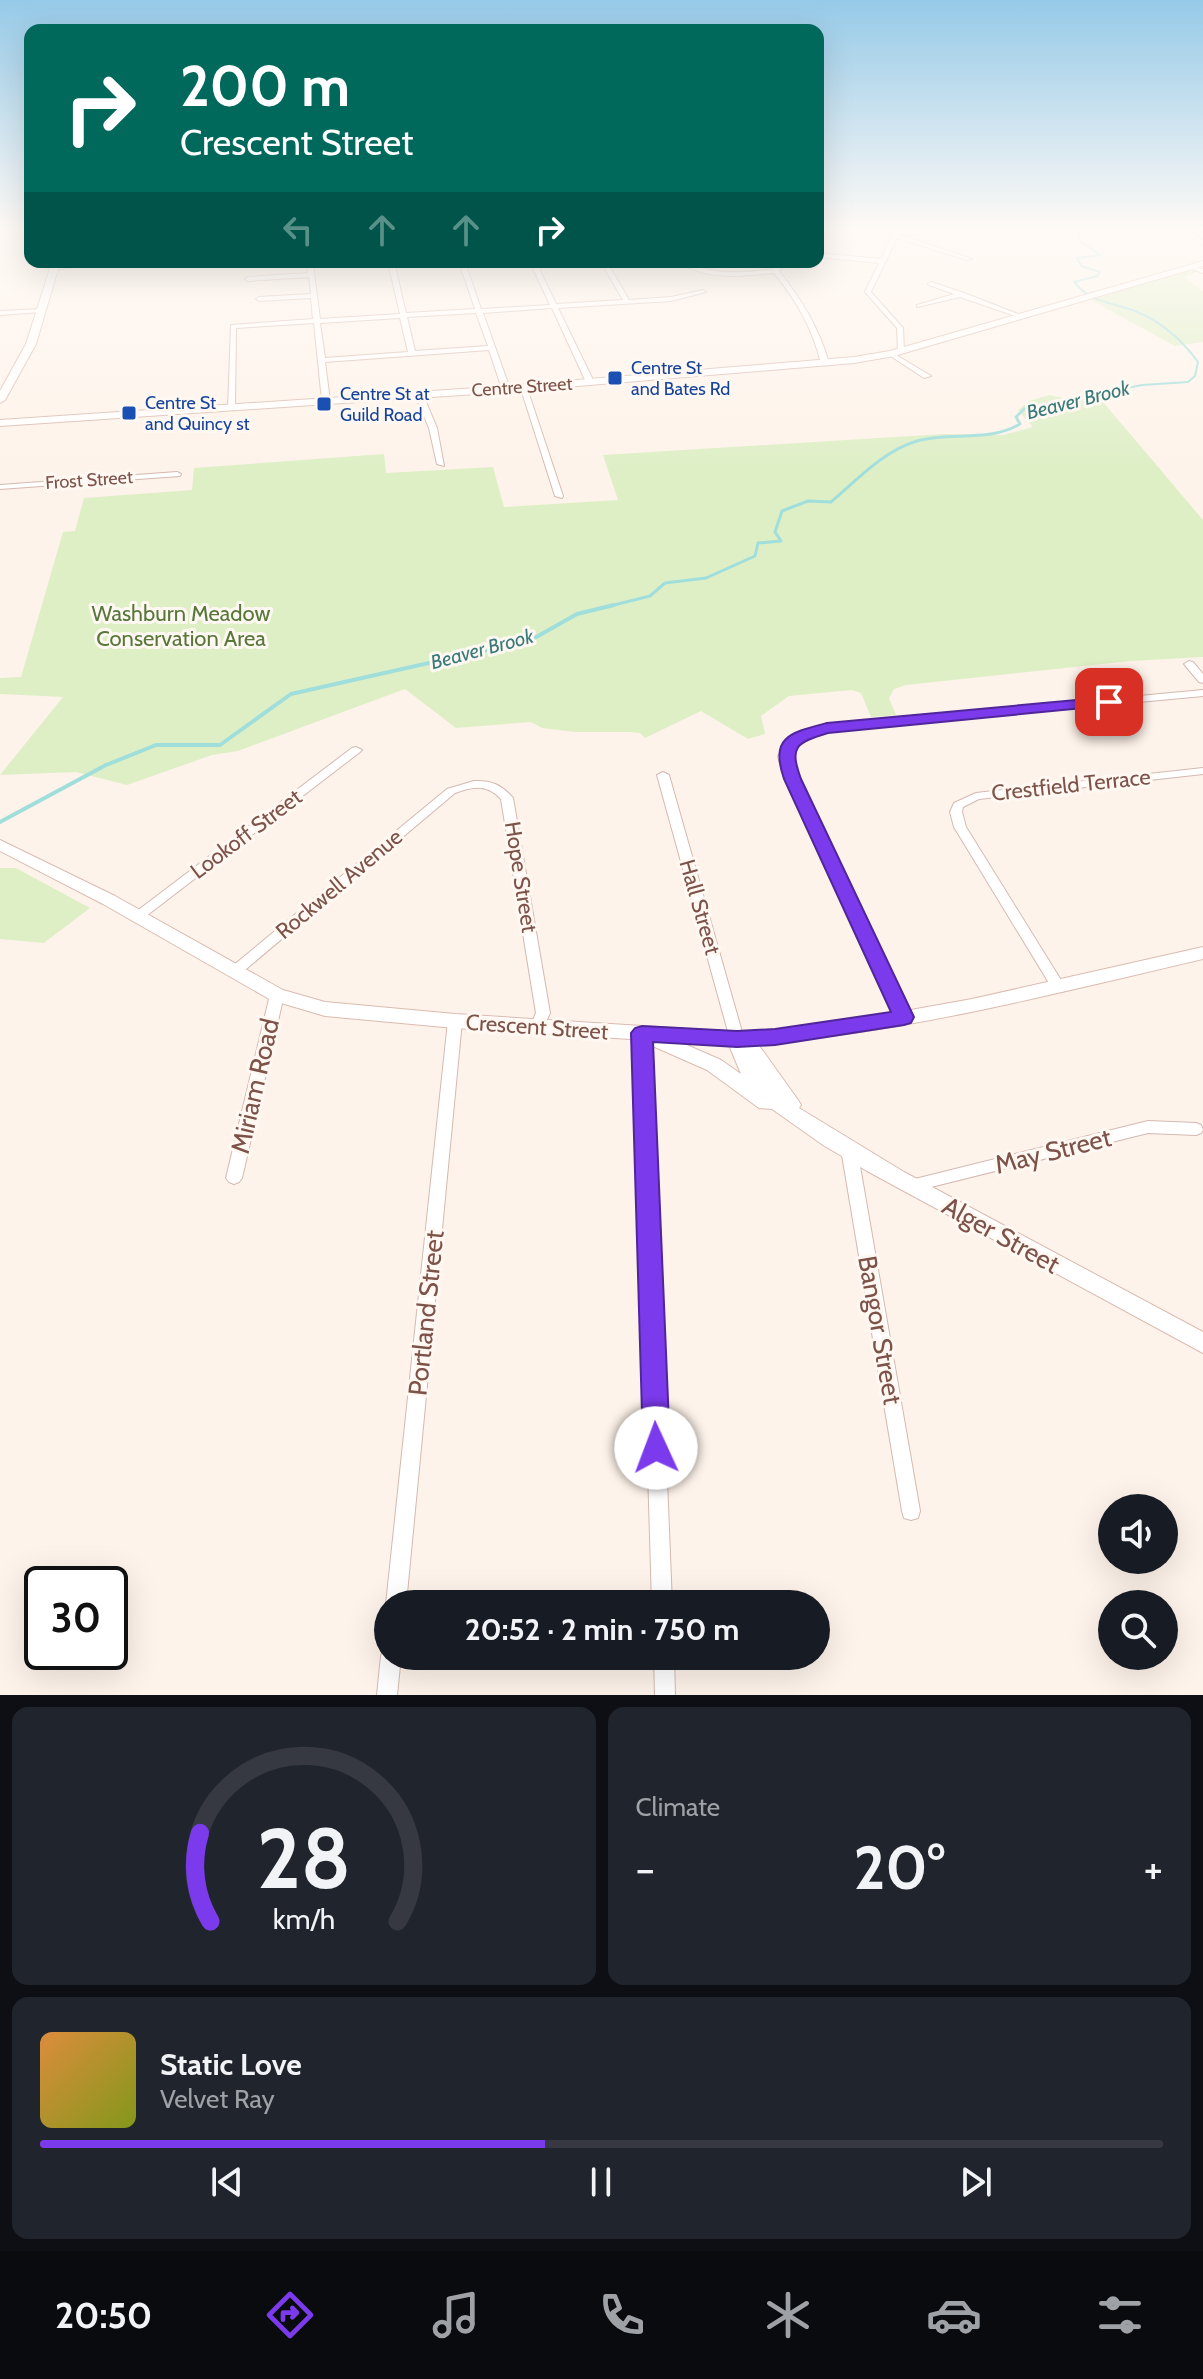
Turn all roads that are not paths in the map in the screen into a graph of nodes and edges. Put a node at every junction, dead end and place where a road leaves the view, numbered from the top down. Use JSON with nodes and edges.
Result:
{"nodes":[{"id":1,"x":41,"y":310,"type":"edge"},
{"id":2,"x":42,"y":310,"type":"edge"},
{"id":3,"x":315,"y":310,"type":"edge"},
{"id":4,"x":402,"y":310,"type":"edge"},
{"id":5,"x":497,"y":310,"type":"edge"},
{"id":6,"x":555,"y":310,"type":"edge"},
{"id":7,"x":806,"y":310,"type":"edge"},
{"id":8,"x":884,"y":310,"type":"edge"},
{"id":9,"x":1005,"y":310,"type":"edge"},
{"id":10,"x":1045,"y":310,"type":"edge"},
{"id":11,"x":480,"y":311,"type":"junction"},
{"id":12,"x":0,"y":313,"type":"edge"},
{"id":13,"x":403,"y":316,"type":"junction"},
{"id":14,"x":1023,"y":317,"type":"junction"},
{"id":15,"x":316,"y":321,"type":"junction"},
{"id":16,"x":492,"y":348,"type":"junction"},
{"id":17,"x":896,"y":353,"type":"junction"},
{"id":18,"x":412,"y":354,"type":"junction"},
{"id":19,"x":321,"y":360,"type":"junction"},
{"id":20,"x":825,"y":363,"type":"junction"},
{"id":21,"x":927,"y":376,"type":"dead end"},
{"id":22,"x":590,"y":382,"type":"junction"},
{"id":23,"x":523,"y":388,"type":"junction"},
{"id":24,"x":506,"y":389,"type":"junction"},
{"id":25,"x":419,"y":395,"type":"junction"},
{"id":26,"x":0,"y":400,"type":"edge"},
{"id":27,"x":326,"y":401,"type":"junction"},
{"id":28,"x":231,"y":407,"type":"junction"},
{"id":29,"x":0,"y":423,"type":"edge"},
{"id":30,"x":441,"y":464,"type":"dead end"},
{"id":31,"x":177,"y":474,"type":"dead end"},
{"id":32,"x":0,"y":487,"type":"edge"},
{"id":33,"x":559,"y":496,"type":"dead end"},
{"id":34,"x":1189,"y":664,"type":"dead end"},
{"id":35,"x":1203,"y":680,"type":"edge"},
{"id":36,"x":1203,"y":693,"type":"edge"},
{"id":37,"x":356,"y":750,"type":"dead end"},
{"id":38,"x":1203,"y":771,"type":"edge"},
{"id":39,"x":663,"y":775,"type":"dead end"},
{"id":40,"x":445,"y":796,"type":"joint"},
{"id":41,"x":0,"y":845,"type":"edge"},
{"id":42,"x":137,"y":917,"type":"junction"},
{"id":43,"x":1203,"y":953,"type":"edge"},
{"id":44,"x":234,"y":972,"type":"junction"},
{"id":45,"x":1057,"y":985,"type":"junction"},
{"id":46,"x":277,"y":995,"type":"junction"},
{"id":47,"x":904,"y":1017,"type":"junction"},
{"id":48,"x":455,"y":1021,"type":"junction"},
{"id":49,"x":537,"y":1027,"type":"junction"},
{"id":50,"x":642,"y":1033,"type":"junction"},
{"id":51,"x":737,"y":1039,"type":"junction"},
{"id":52,"x":804,"y":1119,"type":"junction"},
{"id":53,"x":1196,"y":1129,"type":"dead end"},
{"id":54,"x":849,"y":1149,"type":"junction"},
{"id":55,"x":234,"y":1178,"type":"dead end"},
{"id":56,"x":911,"y":1186,"type":"junction"},
{"id":57,"x":1203,"y":1343,"type":"edge"},
{"id":58,"x":911,"y":1511,"type":"dead end"},
{"id":59,"x":397,"y":1590,"type":"edge"},
{"id":60,"x":662,"y":1590,"type":"edge"},
{"id":61,"x":390,"y":1670,"type":"edge"},
{"id":62,"x":664,"y":1670,"type":"edge"},
{"id":63,"x":387,"y":1695,"type":"edge"},
{"id":64,"x":665,"y":1695,"type":"edge"}],
"edges":[{"from":1,"to":12,"type":"street"},
{"from":2,"to":26,"type":"main road"},
{"from":3,"to":15,"type":"street"},
{"from":4,"to":13,"type":"street"},
{"from":5,"to":11,"type":"street"},
{"from":6,"to":22,"type":"street"},
{"from":7,"to":20,"type":"street"},
{"from":8,"to":17,"type":"street"},
{"from":9,"to":14,"type":"street"},
{"from":10,"to":14,"type":"main road","name":"Centre Street"},
{"from":11,"to":13,"type":"street"},
{"from":11,"to":16,"type":"street"},
{"from":13,"to":15,"type":"street"},
{"from":13,"to":18,"type":"street"},
{"from":14,"to":17,"type":"main road","name":"Centre Street"},
{"from":15,"to":19,"type":"street"},
{"from":15,"to":28,"type":"street"},
{"from":16,"to":18,"type":"street"},
{"from":16,"to":24,"type":"street"},
{"from":17,"to":20,"type":"main road","name":"Centre Street"},
{"from":17,"to":21,"type":"street"},
{"from":18,"to":19,"type":"street"},
{"from":19,"to":27,"type":"street"},
{"from":20,"to":22,"type":"main road","name":"Centre Street"},
{"from":22,"to":23,"type":"main road","name":"Centre Street"},
{"from":23,"to":24,"type":"main road","name":"Centre Street"},
{"from":23,"to":33,"type":"street"},
{"from":24,"to":25,"type":"main road","name":"Centre Street"},
{"from":25,"to":27,"type":"main road","name":"Centre Street"},
{"from":25,"to":30,"type":"street"},
{"from":27,"to":28,"type":"main road","name":"Centre Street"},
{"from":28,"to":29,"type":"main road","name":"Centre Street"},
{"from":31,"to":32,"type":"street","name":"Frost Street"},
{"from":34,"to":35,"type":"street"},
{"from":36,"to":47,"type":"street"},
{"from":37,"to":42,"type":"street","name":"Lookoff Street"},
{"from":38,"to":45,"type":"street","name":"Crestfield Terrace"},
{"from":39,"to":51,"type":"street","name":"Hall Street"},
{"from":40,"to":44,"type":"street","name":"Rockwell Avenue"},
{"from":40,"to":49,"type":"street","name":"Hope Street"},
{"from":41,"to":42,"type":"main road","name":"Crescent Street"},
{"from":42,"to":44,"type":"main road","name":"Crescent Street"},
{"from":43,"to":45,"type":"main road","name":"Crescent Street"},
{"from":44,"to":46,"type":"main road","name":"Crescent Street"},
{"from":45,"to":47,"type":"main road","name":"Crescent Street"},
{"from":46,"to":48,"type":"main road","name":"Crescent Street"},
{"from":46,"to":55,"type":"street","name":"Miriam Road"},
{"from":47,"to":51,"type":"main road","name":"Crescent Street"},
{"from":48,"to":49,"type":"main road","name":"Crescent Street"},
{"from":48,"to":59,"type":"street","name":"Portland Street"},
{"from":49,"to":50,"type":"main road","name":"Crescent Street"},
{"from":50,"to":51,"type":"main road","name":"Crescent Street"},
{"from":50,"to":52,"type":"main road"},
{"from":50,"to":60,"type":"street"},
{"from":51,"to":52,"type":"main road","name":"Alger Street"},
{"from":52,"to":54,"type":"main road","name":"Alger Street"},
{"from":53,"to":56,"type":"street","name":"May Street"},
{"from":54,"to":56,"type":"main road","name":"Alger Street"},
{"from":54,"to":58,"type":"street","name":"Bangor Street"},
{"from":56,"to":57,"type":"main road","name":"Alger Street"},
{"from":61,"to":63,"type":"street"},
{"from":62,"to":64,"type":"street"}]}
